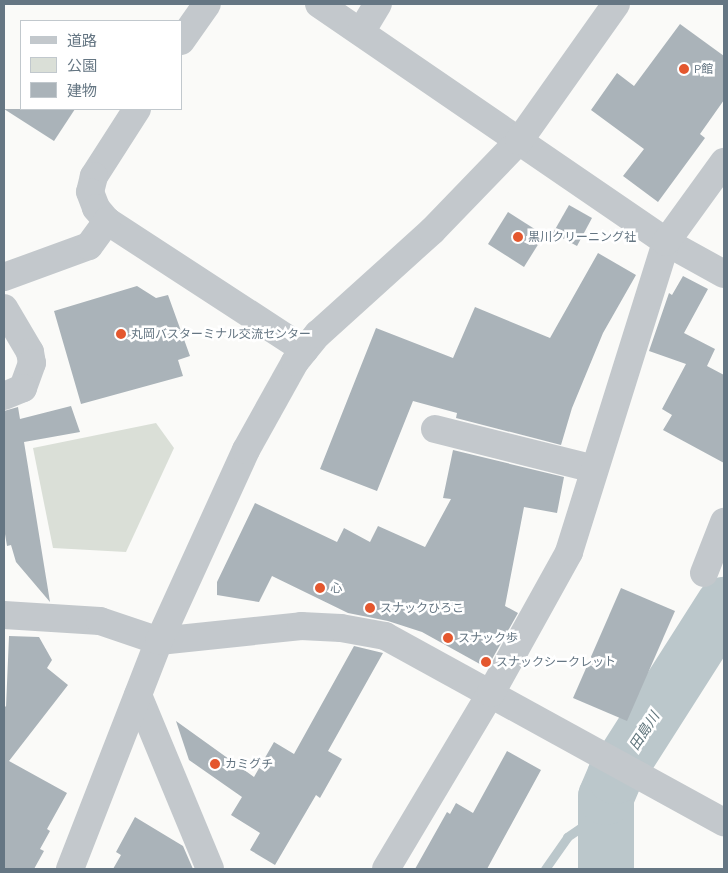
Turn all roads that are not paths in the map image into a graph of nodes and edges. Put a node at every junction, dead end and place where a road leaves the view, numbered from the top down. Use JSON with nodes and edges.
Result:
{"nodes":[{"id":1,"x":207,"y":4,"type":"edge"},
{"id":2,"x":319,"y":4,"type":"edge"},
{"id":3,"x":378,"y":4,"type":"edge"},
{"id":4,"x":616,"y":4,"type":"edge"},
{"id":5,"x":360,"y":32,"type":"junction"},
{"id":6,"x":182,"y":41,"type":"edge"},
{"id":7,"x":136,"y":110,"type":"edge"},
{"id":8,"x":519,"y":141,"type":"junction"},
{"id":9,"x":724,"y":162,"type":"edge"},
{"id":10,"x":107,"y":221,"type":"junction"},
{"id":11,"x":666,"y":242,"type":"junction"},
{"id":12,"x":724,"y":274,"type":"edge"},
{"id":13,"x":4,"y":277,"type":"edge"},
{"id":14,"x":4,"y":308,"type":"edge"},
{"id":15,"x":305,"y":350,"type":"junction"},
{"id":16,"x":4,"y":396,"type":"edge"},
{"id":17,"x":435,"y":428,"type":"dead end"},
{"id":18,"x":594,"y":469,"type":"junction"},
{"id":19,"x":724,"y":522,"type":"edge"},
{"id":20,"x":704,"y":573,"type":"dead end"},
{"id":21,"x":4,"y":615,"type":"edge"},
{"id":22,"x":159,"y":641,"type":"junction"},
{"id":23,"x":491,"y":693,"type":"junction"},
{"id":24,"x":138,"y":695,"type":"junction"},
{"id":25,"x":724,"y":822,"type":"edge"},
{"id":26,"x":70,"y":869,"type":"edge"},
{"id":27,"x":210,"y":869,"type":"edge"},
{"id":28,"x":386,"y":869,"type":"edge"}],
"edges":[{"from":1,"to":6,"type":"street"},
{"from":2,"to":5,"type":"street"},
{"from":3,"to":5,"type":"street"},
{"from":4,"to":8,"type":"street"},
{"from":5,"to":8,"type":"street"},
{"from":7,"to":10,"type":"street"},
{"from":8,"to":11,"type":"street"},
{"from":8,"to":15,"type":"street"},
{"from":9,"to":11,"type":"street"},
{"from":10,"to":13,"type":"street"},
{"from":10,"to":15,"type":"street"},
{"from":11,"to":12,"type":"street"},
{"from":11,"to":18,"type":"street"},
{"from":14,"to":16,"type":"street"},
{"from":15,"to":22,"type":"street"},
{"from":17,"to":18,"type":"street"},
{"from":18,"to":23,"type":"street"},
{"from":19,"to":20,"type":"street"},
{"from":21,"to":22,"type":"street"},
{"from":22,"to":23,"type":"street"},
{"from":22,"to":24,"type":"street"},
{"from":23,"to":25,"type":"street"},
{"from":23,"to":28,"type":"street"},
{"from":24,"to":26,"type":"street"},
{"from":24,"to":27,"type":"street"}]}
